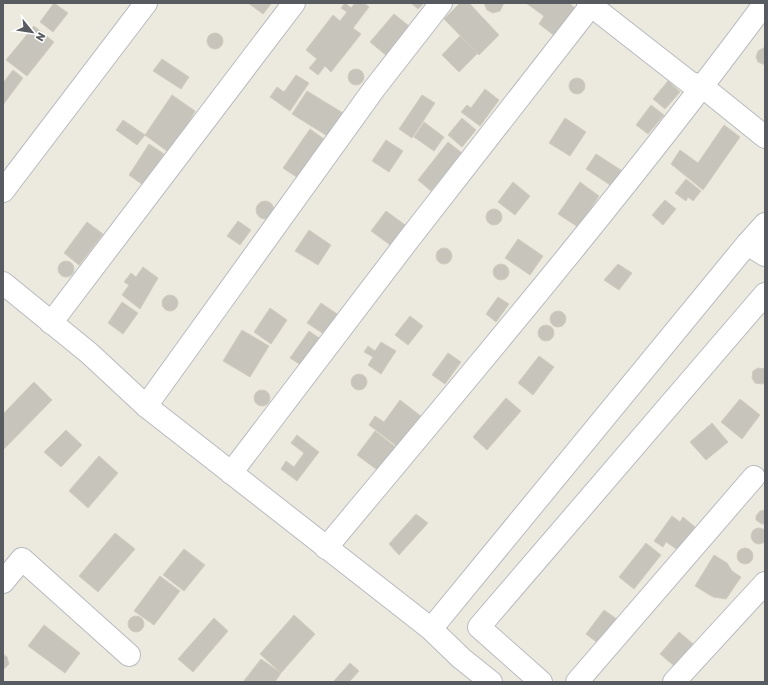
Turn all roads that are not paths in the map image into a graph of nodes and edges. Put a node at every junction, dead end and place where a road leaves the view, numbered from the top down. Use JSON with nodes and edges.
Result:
{"nodes":[{"id":1,"x":146,"y":3,"type":"edge"},
{"id":2,"x":294,"y":3,"type":"edge"},
{"id":3,"x":441,"y":3,"type":"edge"},
{"id":4,"x":765,"y":3,"type":"edge"},
{"id":5,"x":591,"y":4,"type":"edge"},
{"id":6,"x":703,"y":88,"type":"junction"},
{"id":7,"x":765,"y":137,"type":"edge"},
{"id":8,"x":3,"y":191,"type":"edge"},
{"id":9,"x":765,"y":224,"type":"edge"},
{"id":10,"x":747,"y":244,"type":"junction"},
{"id":11,"x":765,"y":255,"type":"edge"},
{"id":12,"x":3,"y":283,"type":"edge"},
{"id":13,"x":765,"y":294,"type":"edge"},
{"id":14,"x":51,"y":323,"type":"junction"},
{"id":15,"x":146,"y":406,"type":"junction"},
{"id":16,"x":230,"y":473,"type":"junction"},
{"id":17,"x":754,"y":478,"type":"dead end"},
{"id":18,"x":326,"y":548,"type":"junction"},
{"id":19,"x":3,"y":582,"type":"edge"},
{"id":20,"x":765,"y":583,"type":"edge"},
{"id":21,"x":431,"y":629,"type":"junction"},
{"id":22,"x":129,"y":655,"type":"dead end"},
{"id":23,"x":491,"y":682,"type":"edge"},
{"id":24,"x":541,"y":682,"type":"edge"},
{"id":25,"x":577,"y":682,"type":"edge"},
{"id":26,"x":674,"y":682,"type":"edge"}],
"edges":[{"from":1,"to":8,"type":"street"},
{"from":2,"to":14,"type":"street"},
{"from":3,"to":15,"type":"street"},
{"from":4,"to":6,"type":"street"},
{"from":5,"to":6,"type":"street"},
{"from":5,"to":16,"type":"street"},
{"from":6,"to":7,"type":"street"},
{"from":6,"to":18,"type":"street"},
{"from":9,"to":10,"type":"street"},
{"from":10,"to":11,"type":"street"},
{"from":10,"to":21,"type":"street"},
{"from":12,"to":14,"type":"street"},
{"from":13,"to":24,"type":"street"},
{"from":14,"to":15,"type":"street"},
{"from":15,"to":16,"type":"street"},
{"from":16,"to":18,"type":"street"},
{"from":17,"to":25,"type":"street"},
{"from":18,"to":21,"type":"street"},
{"from":19,"to":22,"type":"street"},
{"from":20,"to":26,"type":"street"},
{"from":21,"to":23,"type":"street"}]}
